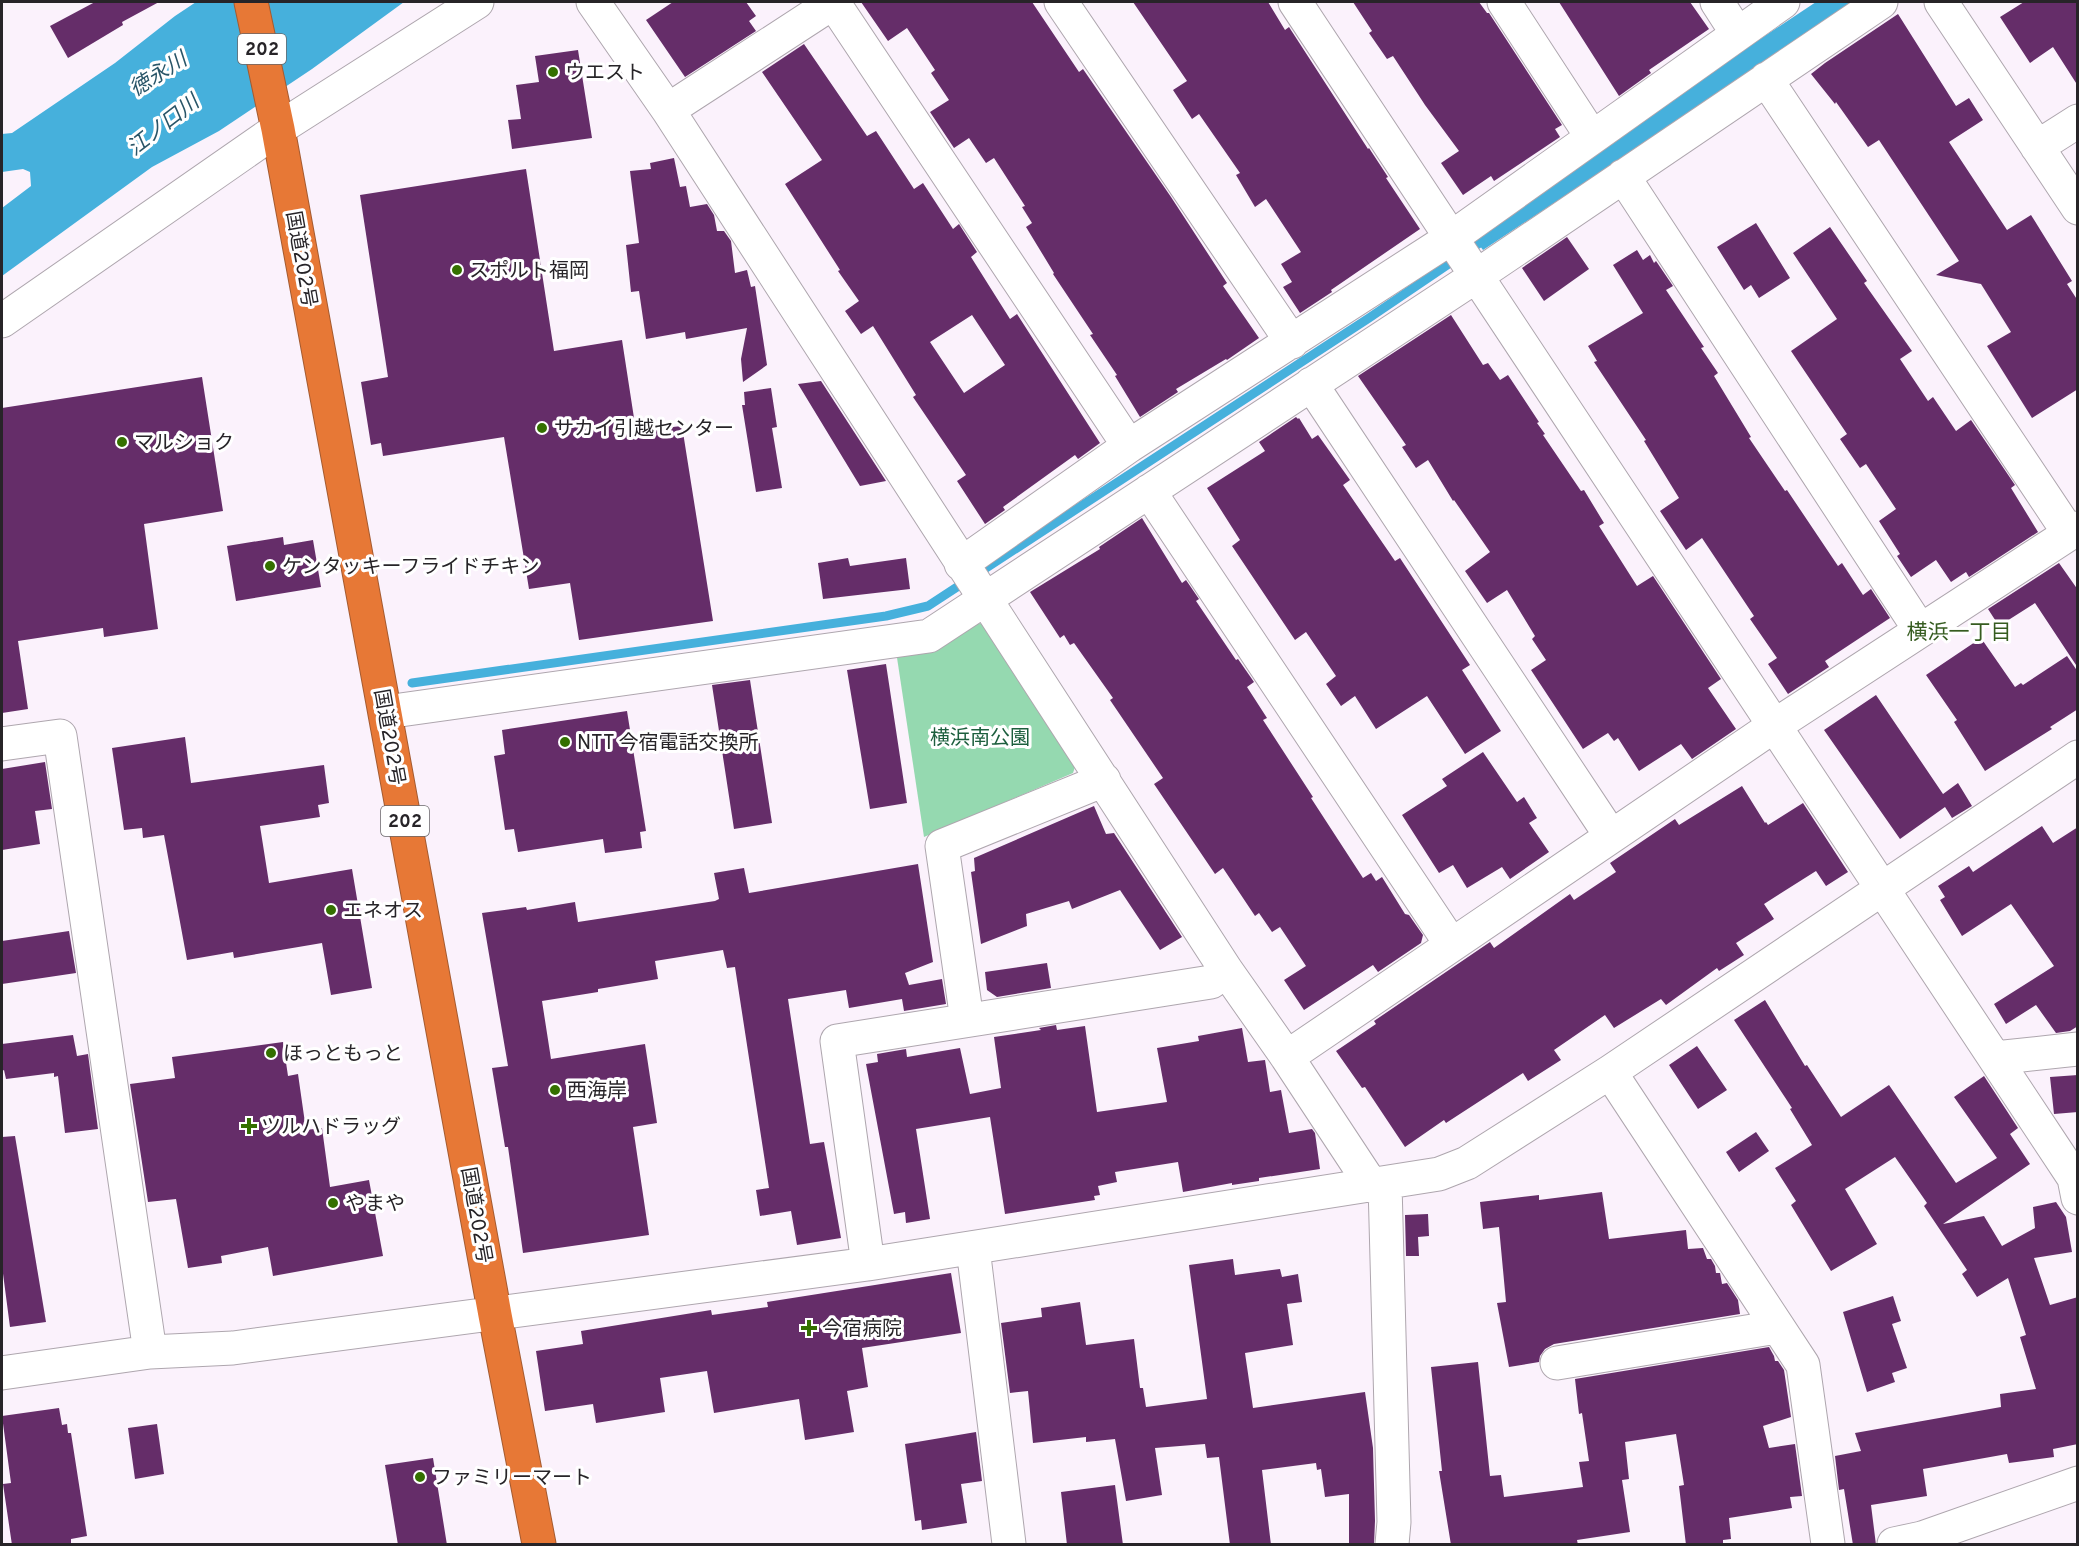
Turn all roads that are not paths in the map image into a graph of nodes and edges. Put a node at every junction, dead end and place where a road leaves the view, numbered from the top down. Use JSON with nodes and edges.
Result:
{"nodes":[{"id":1,"x":251,"y":2,"type":"edge"},
{"id":2,"x":477,"y":2,"type":"edge"},
{"id":3,"x":593,"y":2,"type":"edge"},
{"id":4,"x":834,"y":2,"type":"edge"},
{"id":5,"x":1061,"y":2,"type":"edge"},
{"id":6,"x":1295,"y":2,"type":"edge"},
{"id":7,"x":1504,"y":2,"type":"edge"},
{"id":8,"x":1717,"y":2,"type":"edge"},
{"id":9,"x":1783,"y":2,"type":"edge"},
{"id":10,"x":1881,"y":2,"type":"edge"},
{"id":11,"x":1941,"y":2,"type":"edge"},
{"id":12,"x":1737,"y":33,"type":"junction"},
{"id":13,"x":1766,"y":79,"type":"junction"},
{"id":14,"x":668,"y":110,"type":"junction"},
{"id":15,"x":2078,"y":121,"type":"edge"},
{"id":16,"x":278,"y":129,"type":"junction"},
{"id":17,"x":1592,"y":137,"type":"junction"},
{"id":18,"x":2037,"y":147,"type":"junction"},
{"id":19,"x":1623,"y":177,"type":"junction"},
{"id":20,"x":2078,"y":208,"type":"edge"},
{"id":21,"x":1451,"y":238,"type":"junction"},
{"id":22,"x":1478,"y":275,"type":"junction"},
{"id":23,"x":2,"y":321,"type":"edge"},
{"id":24,"x":1292,"y":342,"type":"junction"},
{"id":25,"x":1311,"y":384,"type":"junction"},
{"id":26,"x":1129,"y":446,"type":"junction"},
{"id":27,"x":1149,"y":491,"type":"junction"},
{"id":28,"x":2073,"y":531,"type":"edge"},
{"id":29,"x":961,"y":564,"type":"junction"},
{"id":30,"x":984,"y":600,"type":"junction"},
{"id":31,"x":1920,"y":630,"type":"junction"},
{"id":32,"x":386,"y":712,"type":"junction"},
{"id":33,"x":1774,"y":726,"type":"junction"},
{"id":34,"x":2,"y":744,"type":"edge"},
{"id":35,"x":2078,"y":757,"type":"edge"},
{"id":36,"x":1104,"y":780,"type":"junction"},
{"id":37,"x":1611,"y":836,"type":"junction"},
{"id":38,"x":1882,"y":890,"type":"junction"},
{"id":39,"x":1451,"y":944,"type":"junction"},
{"id":40,"x":1226,"y":970,"type":"junction"},
{"id":41,"x":967,"y":1020,"type":"junction"},
{"id":42,"x":2078,"y":1049,"type":"edge"},
{"id":43,"x":1287,"y":1057,"type":"junction"},
{"id":44,"x":1995,"y":1058,"type":"junction"},
{"id":45,"x":1610,"y":1072,"type":"junction"},
{"id":46,"x":1378,"y":1185,"type":"junction"},
{"id":47,"x":2078,"y":1197,"type":"edge"},
{"id":48,"x":973,"y":1248,"type":"junction"},
{"id":49,"x":868,"y":1264,"type":"junction"},
{"id":50,"x":495,"y":1315,"type":"junction"},
{"id":51,"x":1777,"y":1327,"type":"junction"},
{"id":52,"x":150,"y":1352,"type":"junction"},
{"id":53,"x":1557,"y":1363,"type":"dead end"},
{"id":54,"x":2,"y":1373,"type":"edge"},
{"id":55,"x":2078,"y":1483,"type":"edge"},
{"id":56,"x":539,"y":1545,"type":"edge"},
{"id":57,"x":1009,"y":1545,"type":"edge"},
{"id":58,"x":1392,"y":1545,"type":"edge"},
{"id":59,"x":1828,"y":1545,"type":"edge"},
{"id":60,"x":1894,"y":1545,"type":"edge"}],
"edges":[{"from":1,"to":16,"type":"highway","name":"国道202号","number":"202"},
{"from":2,"to":16,"type":"street"},
{"from":3,"to":14,"type":"street"},
{"from":4,"to":14,"type":"street"},
{"from":4,"to":26,"type":"street"},
{"from":5,"to":24,"type":"street"},
{"from":6,"to":21,"type":"street"},
{"from":7,"to":17,"type":"street"},
{"from":8,"to":12,"type":"street"},
{"from":9,"to":12,"type":"street"},
{"from":10,"to":13,"type":"street"},
{"from":11,"to":18,"type":"street"},
{"from":12,"to":17,"type":"street"},
{"from":13,"to":19,"type":"street"},
{"from":13,"to":28,"type":"street"},
{"from":14,"to":29,"type":"street"},
{"from":15,"to":18,"type":"street"},
{"from":16,"to":23,"type":"street"},
{"from":16,"to":32,"type":"highway","name":"国道202号","number":"202"},
{"from":17,"to":21,"type":"street"},
{"from":18,"to":20,"type":"street"},
{"from":19,"to":22,"type":"street"},
{"from":19,"to":31,"type":"street"},
{"from":21,"to":22,"type":"street"},
{"from":21,"to":24,"type":"street"},
{"from":22,"to":25,"type":"street"},
{"from":22,"to":33,"type":"street"},
{"from":24,"to":26,"type":"street"},
{"from":25,"to":27,"type":"street"},
{"from":25,"to":37,"type":"street"},
{"from":26,"to":29,"type":"street"},
{"from":27,"to":30,"type":"street"},
{"from":27,"to":39,"type":"street"},
{"from":28,"to":31,"type":"street"},
{"from":29,"to":30,"type":"street"},
{"from":30,"to":32,"type":"street"},
{"from":30,"to":36,"type":"street"},
{"from":31,"to":33,"type":"street"},
{"from":32,"to":50,"type":"highway","name":"国道202号","number":"202"},
{"from":33,"to":37,"type":"street"},
{"from":33,"to":38,"type":"street"},
{"from":34,"to":52,"type":"street"},
{"from":35,"to":38,"type":"street"},
{"from":36,"to":40,"type":"street"},
{"from":36,"to":41,"type":"street"},
{"from":37,"to":39,"type":"street"},
{"from":38,"to":44,"type":"street"},
{"from":38,"to":45,"type":"street"},
{"from":39,"to":43,"type":"street"},
{"from":40,"to":41,"type":"street"},
{"from":40,"to":43,"type":"street"},
{"from":41,"to":49,"type":"street"},
{"from":42,"to":44,"type":"street"},
{"from":43,"to":46,"type":"street"},
{"from":44,"to":47,"type":"street"},
{"from":45,"to":46,"type":"street"},
{"from":45,"to":51,"type":"street"},
{"from":46,"to":48,"type":"street"},
{"from":46,"to":58,"type":"street"},
{"from":48,"to":49,"type":"street"},
{"from":48,"to":57,"type":"street"},
{"from":49,"to":50,"type":"street"},
{"from":50,"to":52,"type":"street"},
{"from":50,"to":56,"type":"highway","name":"国道202号","number":"202"},
{"from":51,"to":53,"type":"street"},
{"from":51,"to":59,"type":"street"},
{"from":52,"to":54,"type":"street"},
{"from":55,"to":60,"type":"street"}]}
